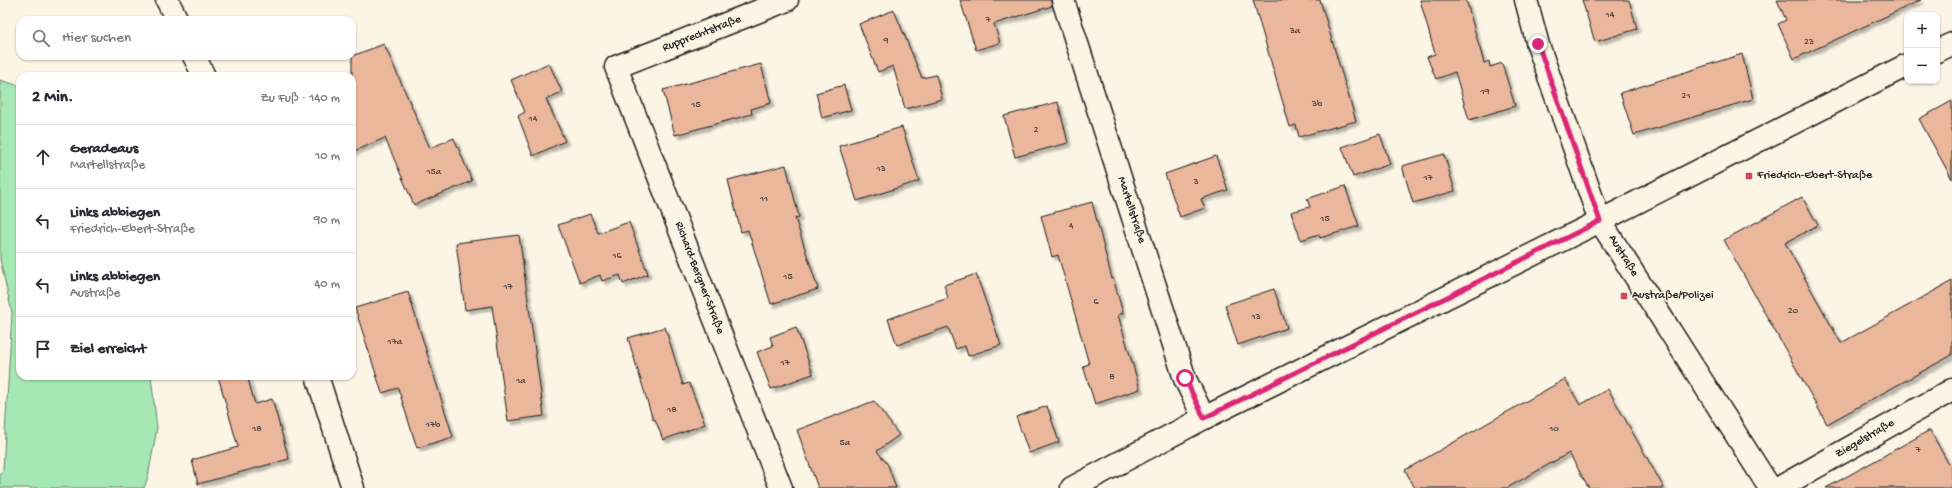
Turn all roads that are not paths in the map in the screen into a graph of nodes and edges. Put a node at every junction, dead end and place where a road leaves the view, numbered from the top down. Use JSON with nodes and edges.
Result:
{"nodes":[{"id":1,"x":167,"y":0,"type":"edge"},
{"id":2,"x":787,"y":0,"type":"edge"},
{"id":3,"x":1063,"y":0,"type":"edge"},
{"id":4,"x":1526,"y":0,"type":"edge"},
{"id":5,"x":175,"y":16,"type":"edge"},
{"id":6,"x":1952,"y":44,"type":"edge"},
{"id":7,"x":1940,"y":50,"type":"edge"},
{"id":8,"x":196,"y":60,"type":"edge"},
{"id":9,"x":616,"y":67,"type":"joint"},
{"id":10,"x":1904,"y":67,"type":"edge"},
{"id":11,"x":202,"y":72,"type":"edge"},
{"id":12,"x":1600,"y":221,"type":"junction"},
{"id":13,"x":318,"y":380,"type":"edge"},
{"id":14,"x":1952,"y":390,"type":"edge"},
{"id":15,"x":1204,"y":418,"type":"junction"},
{"id":16,"x":353,"y":488,"type":"edge"},
{"id":17,"x":781,"y":488,"type":"edge"},
{"id":18,"x":1072,"y":488,"type":"edge"},
{"id":19,"x":1770,"y":488,"type":"edge"},
{"id":20,"x":1779,"y":488,"type":"edge"}],
"edges":[{"from":1,"to":5,"type":"street"},
{"from":2,"to":9,"type":"street","name":"Rupprechtstraße"},
{"from":3,"to":15,"type":"street","name":"Martellstraße"},
{"from":4,"to":12,"type":"street","name":"Austraße"},
{"from":6,"to":7,"type":"street"},
{"from":8,"to":11,"type":"street"},
{"from":9,"to":17,"type":"street","name":"Richard-Bergner-Straße"},
{"from":10,"to":12,"type":"street"},
{"from":12,"to":15,"type":"street"},
{"from":12,"to":19,"type":"street","name":"Austraße"},
{"from":13,"to":16,"type":"street"},
{"from":14,"to":20,"type":"street","name":"Ziegelstraße"},
{"from":15,"to":18,"type":"street"}]}
